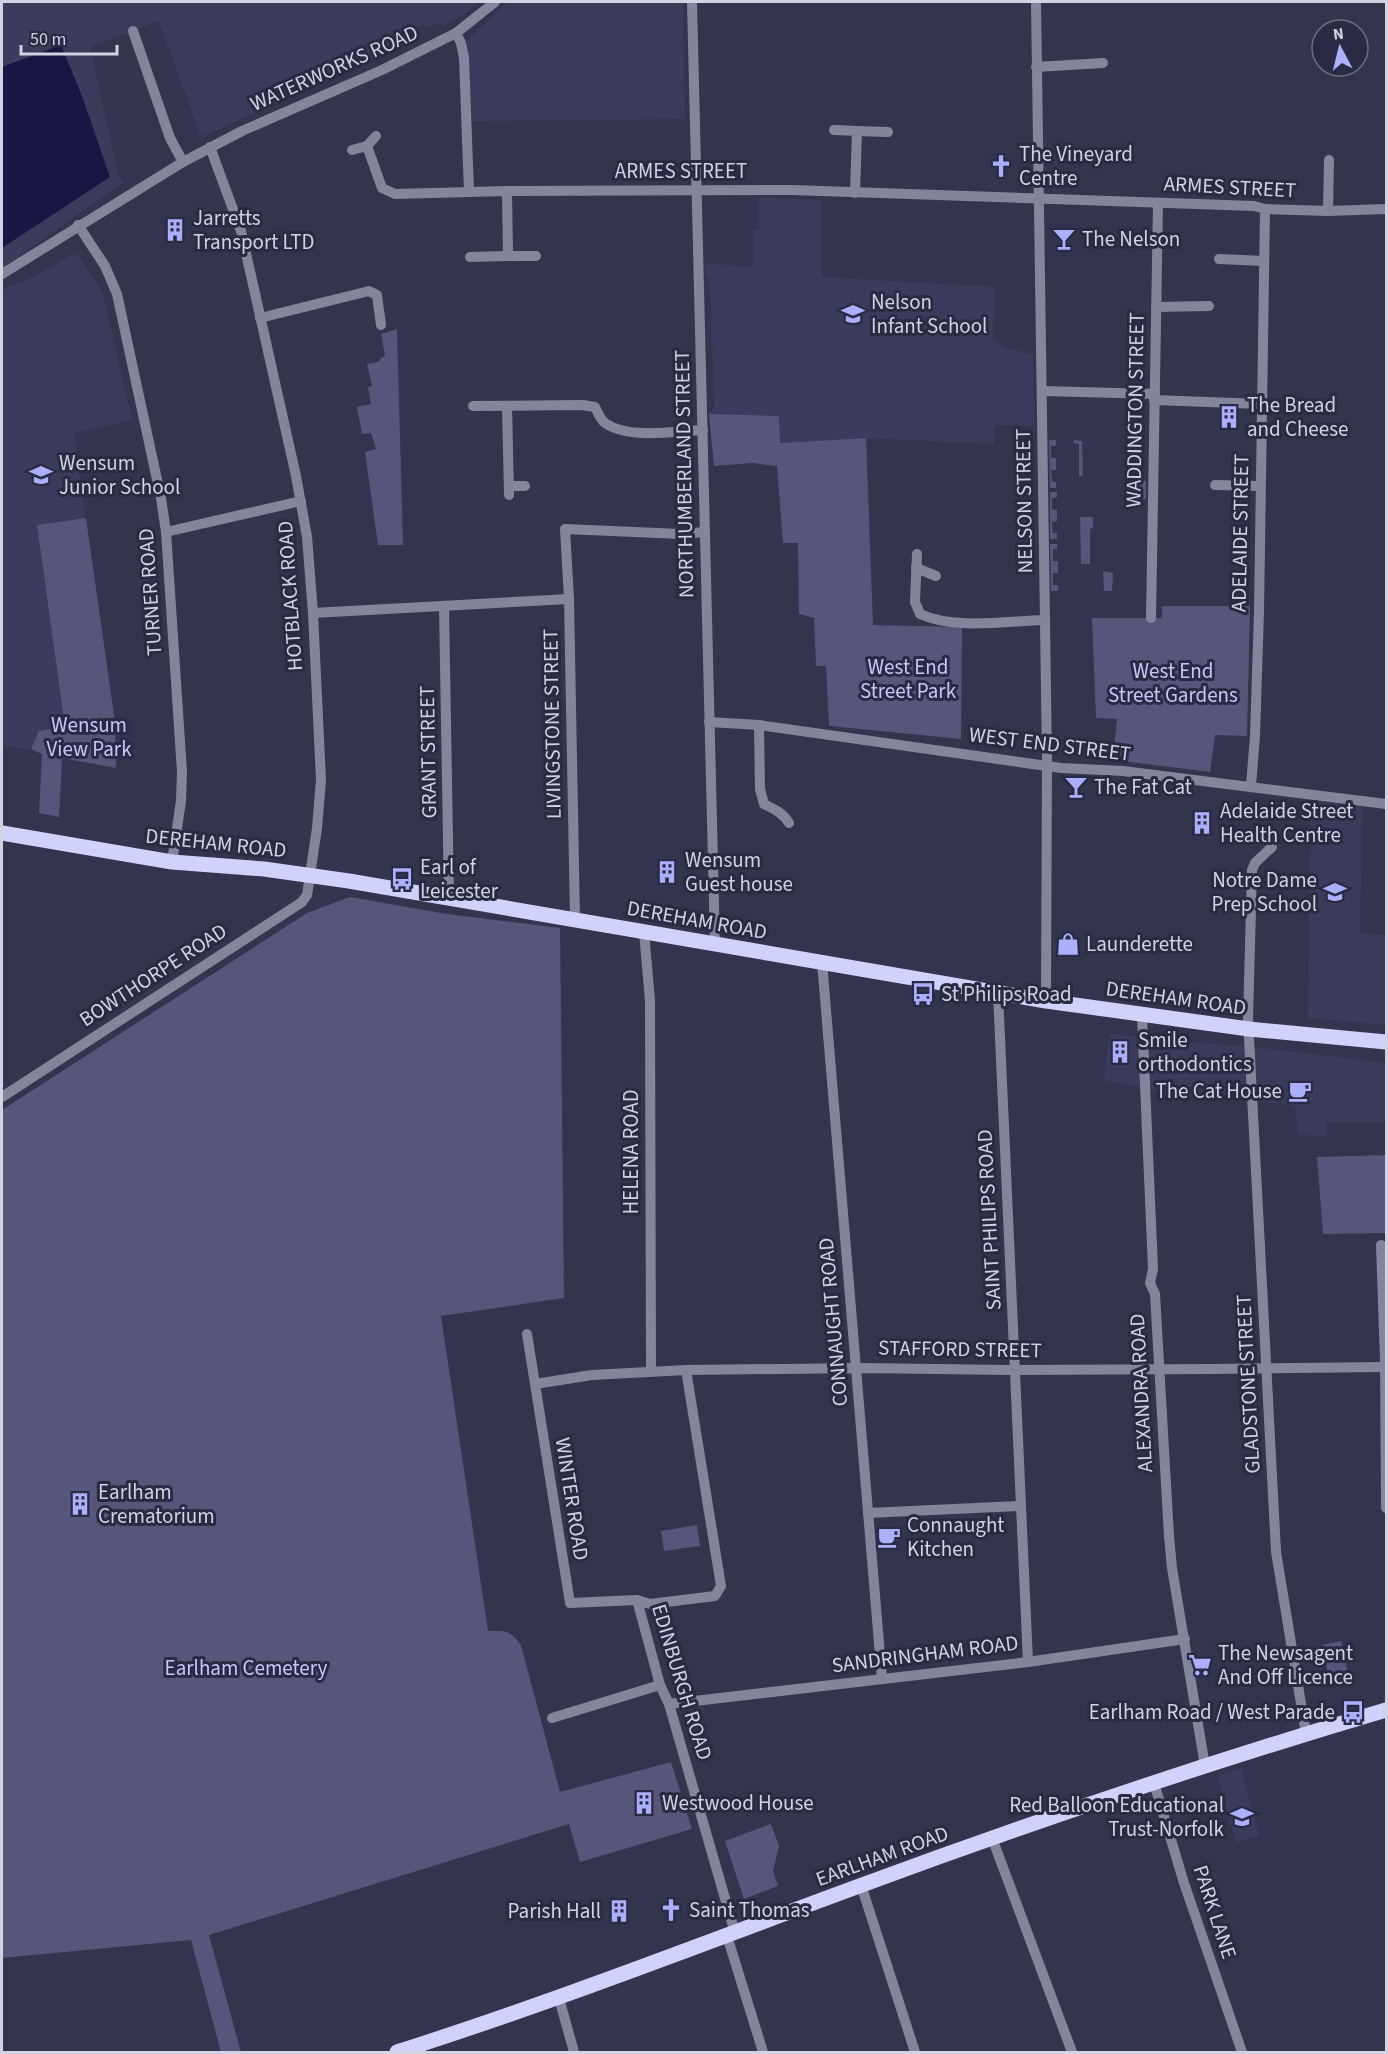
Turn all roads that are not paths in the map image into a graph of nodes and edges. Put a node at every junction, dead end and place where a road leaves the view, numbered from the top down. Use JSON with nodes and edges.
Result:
{"nodes":[{"id":1,"x":495,"y":2,"type":"edge"},
{"id":2,"x":692,"y":2,"type":"edge"},
{"id":3,"x":1036,"y":2,"type":"edge"},
{"id":4,"x":133,"y":31,"type":"dead end"},
{"id":5,"x":456,"y":33,"type":"junction"},
{"id":6,"x":1103,"y":63,"type":"dead end"},
{"id":7,"x":1036,"y":67,"type":"junction"},
{"id":8,"x":834,"y":130,"type":"dead end"},
{"id":9,"x":857,"y":131,"type":"junction"},
{"id":10,"x":888,"y":132,"type":"dead end"},
{"id":11,"x":375,"y":136,"type":"dead end"},
{"id":12,"x":367,"y":146,"type":"junction"},
{"id":13,"x":210,"y":147,"type":"junction"},
{"id":14,"x":352,"y":150,"type":"dead end"},
{"id":15,"x":1329,"y":160,"type":"dead end"},
{"id":16,"x":183,"y":162,"type":"junction"},
{"id":17,"x":697,"y":189,"type":"junction"},
{"id":18,"x":507,"y":191,"type":"junction"},
{"id":19,"x":469,"y":192,"type":"junction"},
{"id":20,"x":855,"y":193,"type":"junction"},
{"id":21,"x":1039,"y":200,"type":"junction"},
{"id":22,"x":1158,"y":203,"type":"junction"},
{"id":23,"x":1265,"y":209,"type":"junction"},
{"id":24,"x":1386,"y":209,"type":"edge"},
{"id":25,"x":1328,"y":211,"type":"junction"},
{"id":26,"x":78,"y":225,"type":"junction"},
{"id":27,"x":508,"y":256,"type":"junction"},
{"id":28,"x":536,"y":256,"type":"dead end"},
{"id":29,"x":470,"y":257,"type":"dead end"},
{"id":30,"x":1219,"y":259,"type":"dead end"},
{"id":31,"x":1264,"y":261,"type":"junction"},
{"id":32,"x":2,"y":274,"type":"edge"},
{"id":33,"x":1209,"y":306,"type":"dead end"},
{"id":34,"x":1156,"y":307,"type":"junction"},
{"id":35,"x":260,"y":318,"type":"junction"},
{"id":36,"x":381,"y":325,"type":"dead end"},
{"id":37,"x":1042,"y":391,"type":"junction"},
{"id":38,"x":1155,"y":397,"type":"junction"},
{"id":39,"x":1262,"y":404,"type":"junction"},
{"id":40,"x":507,"y":405,"type":"junction"},
{"id":41,"x":473,"y":406,"type":"dead end"},
{"id":42,"x":703,"y":430,"type":"junction"},
{"id":43,"x":1215,"y":485,"type":"dead end"},
{"id":44,"x":525,"y":486,"type":"dead end"},
{"id":45,"x":1259,"y":486,"type":"junction"},
{"id":46,"x":301,"y":501,"type":"junction"},
{"id":47,"x":166,"y":532,"type":"junction"},
{"id":48,"x":705,"y":532,"type":"junction"},
{"id":49,"x":917,"y":554,"type":"dead end"},
{"id":50,"x":916,"y":568,"type":"junction"},
{"id":51,"x":936,"y":576,"type":"dead end"},
{"id":52,"x":569,"y":599,"type":"junction"},
{"id":53,"x":444,"y":606,"type":"junction"},
{"id":54,"x":313,"y":613,"type":"junction"},
{"id":55,"x":1151,"y":618,"type":"dead end"},
{"id":56,"x":1044,"y":620,"type":"junction"},
{"id":57,"x":709,"y":722,"type":"junction"},
{"id":58,"x":759,"y":725,"type":"junction"},
{"id":59,"x":1047,"y":766,"type":"junction"},
{"id":60,"x":1251,"y":786,"type":"junction"},
{"id":61,"x":1386,"y":804,"type":"edge"},
{"id":62,"x":789,"y":823,"type":"dead end"},
{"id":63,"x":2,"y":833,"type":"edge"},
{"id":64,"x":1272,"y":847,"type":"dead end"},
{"id":65,"x":172,"y":862,"type":"junction"},
{"id":66,"x":309,"y":875,"type":"junction"},
{"id":67,"x":450,"y":898,"type":"junction"},
{"id":68,"x":575,"y":919,"type":"junction"},
{"id":69,"x":644,"y":932,"type":"junction"},
{"id":70,"x":715,"y":945,"type":"junction"},
{"id":71,"x":822,"y":962,"type":"junction"},
{"id":72,"x":998,"y":993,"type":"junction"},
{"id":73,"x":1046,"y":1001,"type":"junction"},
{"id":74,"x":1142,"y":1015,"type":"junction"},
{"id":75,"x":1249,"y":1029,"type":"junction"},
{"id":76,"x":1386,"y":1042,"type":"edge"},
{"id":77,"x":2,"y":1097,"type":"edge"},
{"id":78,"x":1381,"y":1245,"type":"dead end"},
{"id":79,"x":527,"y":1334,"type":"dead end"},
{"id":80,"x":1386,"y":1367,"type":"edge"},
{"id":81,"x":857,"y":1368,"type":"junction"},
{"id":82,"x":1160,"y":1369,"type":"junction"},
{"id":83,"x":1267,"y":1369,"type":"junction"},
{"id":84,"x":686,"y":1370,"type":"junction"},
{"id":85,"x":1016,"y":1370,"type":"junction"},
{"id":86,"x":651,"y":1372,"type":"junction"},
{"id":87,"x":535,"y":1384,"type":"junction"},
{"id":88,"x":1020,"y":1506,"type":"junction"},
{"id":89,"x":1386,"y":1508,"type":"edge"},
{"id":90,"x":868,"y":1513,"type":"junction"},
{"id":91,"x":638,"y":1600,"type":"junction"},
{"id":92,"x":1185,"y":1639,"type":"junction"},
{"id":93,"x":1028,"y":1662,"type":"junction"},
{"id":94,"x":882,"y":1679,"type":"junction"},
{"id":95,"x":660,"y":1685,"type":"junction"},
{"id":96,"x":669,"y":1704,"type":"junction"},
{"id":97,"x":1386,"y":1710,"type":"edge"},
{"id":98,"x":552,"y":1718,"type":"dead end"},
{"id":99,"x":1306,"y":1734,"type":"junction"},
{"id":100,"x":1205,"y":1766,"type":"junction"},
{"id":101,"x":1154,"y":1783,"type":"junction"},
{"id":102,"x":992,"y":1838,"type":"junction"},
{"id":103,"x":861,"y":1885,"type":"junction"},
{"id":104,"x":731,"y":1935,"type":"junction"},
{"id":105,"x":559,"y":1998,"type":"junction"},
{"id":106,"x":432,"y":2047,"type":"edge"},
{"id":107,"x":397,"y":2052,"type":"edge"},
{"id":108,"x":574,"y":2052,"type":"edge"},
{"id":109,"x":764,"y":2052,"type":"edge"},
{"id":110,"x":915,"y":2052,"type":"edge"},
{"id":111,"x":1072,"y":2052,"type":"edge"},
{"id":112,"x":1242,"y":2052,"type":"edge"}],
"edges":[{"from":1,"to":5,"type":"street","name":"WATERWORKS ROAD"},
{"from":2,"to":17,"type":"street","name":"NORTHUMBERLAND STREET"},
{"from":3,"to":7,"type":"street","name":"NELSON STREET"},
{"from":4,"to":16,"type":"street"},
{"from":5,"to":13,"type":"street","name":"WATERWORKS ROAD"},
{"from":5,"to":19,"type":"street"},
{"from":6,"to":7,"type":"street"},
{"from":7,"to":21,"type":"street","name":"NELSON STREET"},
{"from":8,"to":9,"type":"street"},
{"from":9,"to":10,"type":"street"},
{"from":9,"to":20,"type":"street"},
{"from":11,"to":12,"type":"street"},
{"from":12,"to":14,"type":"street"},
{"from":12,"to":19,"type":"street","name":"ARMES STREET"},
{"from":13,"to":16,"type":"street","name":"WATERWORKS ROAD"},
{"from":13,"to":35,"type":"street","name":"HOTBLACK ROAD"},
{"from":15,"to":25,"type":"street"},
{"from":16,"to":26,"type":"street","name":"WATERWORKS ROAD"},
{"from":17,"to":18,"type":"street","name":"ARMES STREET"},
{"from":17,"to":20,"type":"street","name":"ARMES STREET"},
{"from":17,"to":42,"type":"street","name":"NORTHUMBERLAND STREET"},
{"from":18,"to":19,"type":"street","name":"ARMES STREET"},
{"from":18,"to":27,"type":"street"},
{"from":20,"to":21,"type":"street","name":"ARMES STREET"},
{"from":21,"to":22,"type":"street","name":"ARMES STREET"},
{"from":21,"to":37,"type":"street","name":"NELSON STREET"},
{"from":22,"to":23,"type":"street","name":"ARMES STREET"},
{"from":22,"to":34,"type":"street","name":"WADDINGTON STREET"},
{"from":23,"to":25,"type":"street","name":"ARMES STREET"},
{"from":23,"to":31,"type":"street","name":"ADELAIDE STREET"},
{"from":24,"to":25,"type":"street","name":"ARMES STREET"},
{"from":26,"to":32,"type":"street","name":"WATERWORKS ROAD"},
{"from":26,"to":47,"type":"street","name":"TURNER ROAD"},
{"from":27,"to":28,"type":"street"},
{"from":27,"to":29,"type":"street"},
{"from":30,"to":31,"type":"street"},
{"from":31,"to":39,"type":"street","name":"ADELAIDE STREET"},
{"from":33,"to":34,"type":"street"},
{"from":34,"to":38,"type":"street","name":"WADDINGTON STREET"},
{"from":35,"to":36,"type":"street"},
{"from":35,"to":46,"type":"street","name":"HOTBLACK ROAD"},
{"from":37,"to":38,"type":"street"},
{"from":37,"to":56,"type":"street","name":"NELSON STREET"},
{"from":38,"to":39,"type":"street"},
{"from":38,"to":55,"type":"street","name":"WADDINGTON STREET"},
{"from":39,"to":45,"type":"street","name":"ADELAIDE STREET"},
{"from":40,"to":41,"type":"street"},
{"from":40,"to":42,"type":"street"},
{"from":40,"to":44,"type":"street"},
{"from":42,"to":48,"type":"street","name":"NORTHUMBERLAND STREET"},
{"from":43,"to":45,"type":"street"},
{"from":45,"to":60,"type":"street","name":"ADELAIDE STREET"},
{"from":46,"to":47,"type":"street"},
{"from":46,"to":54,"type":"street","name":"HOTBLACK ROAD"},
{"from":47,"to":65,"type":"street","name":"TURNER ROAD"},
{"from":48,"to":52,"type":"street","name":"LIVINGSTONE STREET"},
{"from":48,"to":57,"type":"street","name":"NORTHUMBERLAND STREET"},
{"from":49,"to":50,"type":"street"},
{"from":50,"to":51,"type":"street"},
{"from":50,"to":56,"type":"street"},
{"from":52,"to":53,"type":"street"},
{"from":52,"to":68,"type":"street","name":"LIVINGSTONE STREET"},
{"from":53,"to":54,"type":"street"},
{"from":53,"to":67,"type":"street","name":"GRANT STREET"},
{"from":54,"to":66,"type":"street","name":"HOTBLACK ROAD"},
{"from":56,"to":59,"type":"street","name":"NELSON STREET"},
{"from":57,"to":58,"type":"street","name":"WEST END STREET"},
{"from":57,"to":70,"type":"street","name":"NORTHUMBERLAND STREET"},
{"from":58,"to":59,"type":"street","name":"WEST END STREET"},
{"from":58,"to":62,"type":"street"},
{"from":59,"to":60,"type":"street","name":"WEST END STREET"},
{"from":59,"to":73,"type":"street","name":"NELSON STREET"},
{"from":60,"to":61,"type":"street","name":"WEST END STREET"},
{"from":63,"to":65,"type":"main road","name":"DEREHAM ROAD"},
{"from":64,"to":75,"type":"street"},
{"from":65,"to":66,"type":"main road","name":"DEREHAM ROAD"},
{"from":66,"to":67,"type":"main road","name":"DEREHAM ROAD"},
{"from":66,"to":77,"type":"street","name":"BOWTHORPE ROAD"},
{"from":67,"to":68,"type":"main road","name":"DEREHAM ROAD"},
{"from":68,"to":69,"type":"main road","name":"DEREHAM ROAD"},
{"from":69,"to":70,"type":"main road","name":"DEREHAM ROAD"},
{"from":69,"to":86,"type":"street","name":"HELENA ROAD"},
{"from":70,"to":71,"type":"main road","name":"DEREHAM ROAD"},
{"from":71,"to":72,"type":"main road","name":"DEREHAM ROAD"},
{"from":71,"to":81,"type":"street","name":"CONNAUGHT ROAD"},
{"from":72,"to":73,"type":"main road","name":"DEREHAM ROAD"},
{"from":72,"to":85,"type":"street","name":"SAINT PHILIPS ROAD"},
{"from":73,"to":74,"type":"main road","name":"DEREHAM ROAD"},
{"from":74,"to":75,"type":"main road","name":"DEREHAM ROAD"},
{"from":74,"to":82,"type":"street","name":"ALEXANDRA ROAD"},
{"from":75,"to":76,"type":"main road","name":"DEREHAM ROAD"},
{"from":75,"to":83,"type":"street","name":"GLADSTONE STREET"},
{"from":78,"to":80,"type":"street"},
{"from":79,"to":87,"type":"street","name":"WINTER ROAD"},
{"from":80,"to":83,"type":"street","name":"STAFFORD STREET"},
{"from":80,"to":89,"type":"street"},
{"from":81,"to":84,"type":"street","name":"STAFFORD STREET"},
{"from":81,"to":85,"type":"street","name":"STAFFORD STREET"},
{"from":81,"to":90,"type":"street","name":"CONNAUGHT ROAD"},
{"from":82,"to":83,"type":"street","name":"STAFFORD STREET"},
{"from":82,"to":85,"type":"street","name":"STAFFORD STREET"},
{"from":82,"to":92,"type":"street","name":"ALEXANDRA ROAD"},
{"from":83,"to":99,"type":"street","name":"GLADSTONE STREET"},
{"from":84,"to":86,"type":"street","name":"STAFFORD STREET"},
{"from":84,"to":91,"type":"street","name":"EDINBURGH ROAD"},
{"from":85,"to":88,"type":"street","name":"SAINT PHILIPS ROAD"},
{"from":86,"to":87,"type":"street","name":"STAFFORD STREET"},
{"from":87,"to":91,"type":"street","name":"WINTER ROAD"},
{"from":88,"to":90,"type":"street"},
{"from":88,"to":93,"type":"street","name":"SAINT PHILIPS ROAD"},
{"from":90,"to":94,"type":"street","name":"CONNAUGHT ROAD"},
{"from":91,"to":95,"type":"street","name":"EDINBURGH ROAD"},
{"from":92,"to":93,"type":"street","name":"SANDRINGHAM ROAD"},
{"from":92,"to":100,"type":"street","name":"ALEXANDRA ROAD"},
{"from":93,"to":94,"type":"street","name":"SANDRINGHAM ROAD"},
{"from":94,"to":96,"type":"street","name":"SANDRINGHAM ROAD"},
{"from":95,"to":96,"type":"street","name":"EDINBURGH ROAD"},
{"from":95,"to":98,"type":"street"},
{"from":96,"to":104,"type":"street","name":"EDINBURGH ROAD"},
{"from":97,"to":99,"type":"main road","name":"EARLHAM ROAD"},
{"from":99,"to":100,"type":"main road","name":"EARLHAM ROAD"},
{"from":100,"to":101,"type":"main road","name":"EARLHAM ROAD"},
{"from":101,"to":102,"type":"main road","name":"EARLHAM ROAD"},
{"from":101,"to":112,"type":"street","name":"PARK LANE"},
{"from":102,"to":103,"type":"main road","name":"EARLHAM ROAD"},
{"from":102,"to":111,"type":"street"},
{"from":103,"to":104,"type":"main road","name":"EARLHAM ROAD"},
{"from":103,"to":110,"type":"street"},
{"from":104,"to":105,"type":"main road","name":"EARLHAM ROAD"},
{"from":104,"to":109,"type":"street","name":"EDINBURGH ROAD"},
{"from":105,"to":106,"type":"main road","name":"EARLHAM ROAD"},
{"from":105,"to":108,"type":"street"},
{"from":106,"to":107,"type":"main road","name":"EARLHAM ROAD"}]}
